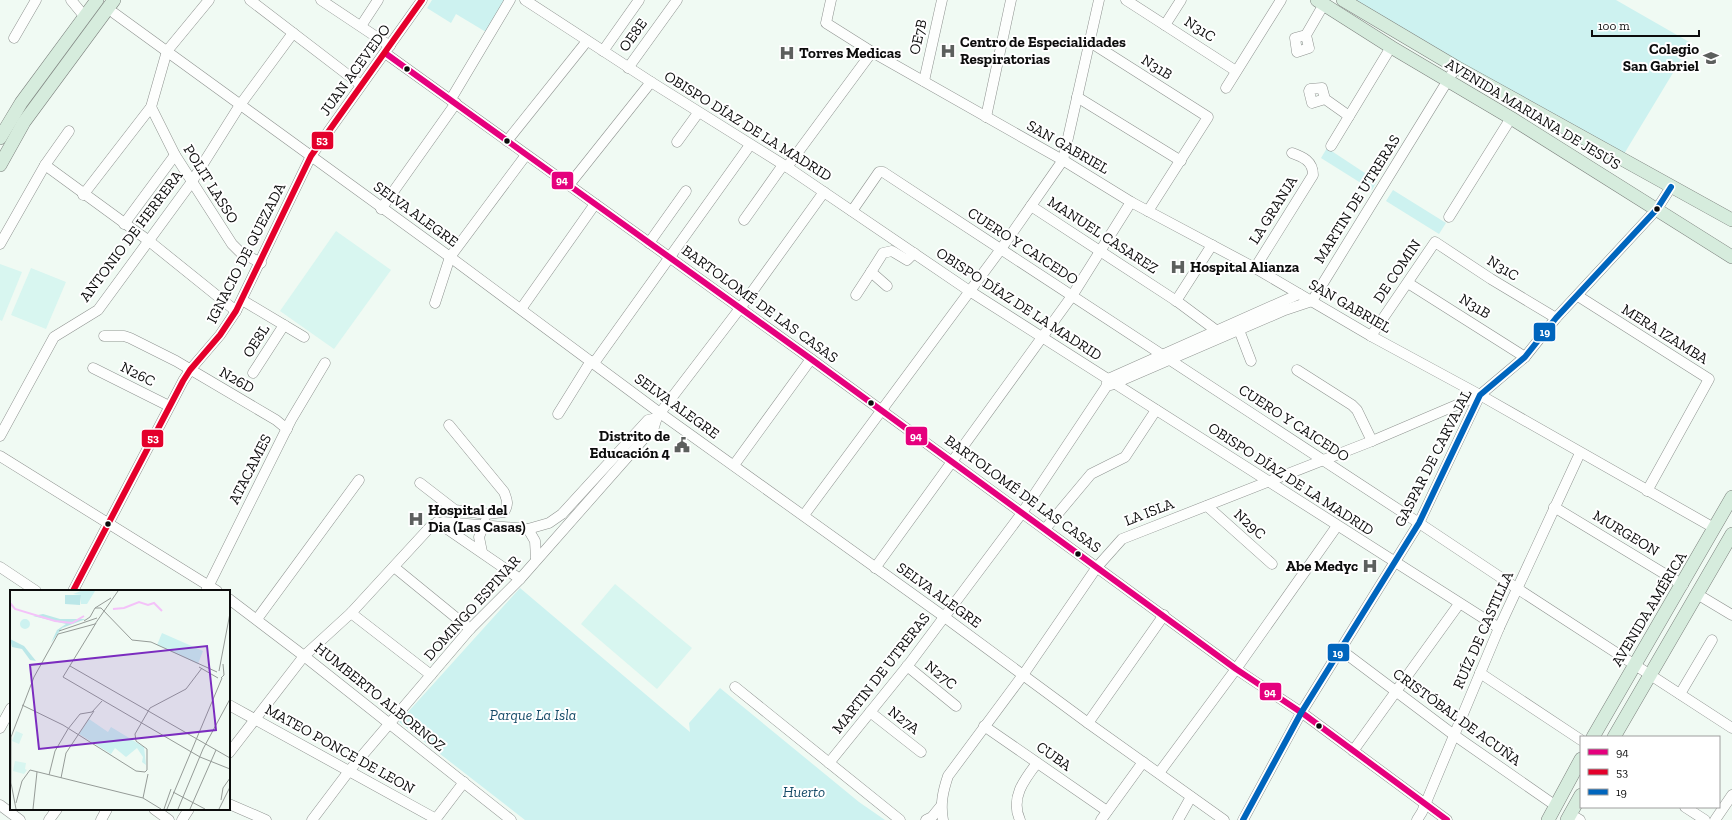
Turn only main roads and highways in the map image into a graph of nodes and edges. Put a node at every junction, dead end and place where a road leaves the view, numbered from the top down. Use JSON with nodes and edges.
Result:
{"nodes":[{"id":1,"x":98,"y":0,"type":"edge"},
{"id":2,"x":1343,"y":0,"type":"edge"},
{"id":3,"x":1320,"y":1,"type":"edge"},
{"id":4,"x":114,"y":6,"type":"edge"},
{"id":5,"x":0,"y":138,"type":"edge"},
{"id":6,"x":0,"y":165,"type":"edge"},
{"id":7,"x":1732,"y":220,"type":"edge"},
{"id":8,"x":1732,"y":257,"type":"edge"},
{"id":9,"x":1732,"y":497,"type":"edge"},
{"id":10,"x":1730,"y":540,"type":"edge"},
{"id":11,"x":1594,"y":736,"type":"edge"},
{"id":12,"x":1615,"y":736,"type":"edge"},
{"id":13,"x":1580,"y":761,"type":"edge"},
{"id":14,"x":1580,"y":798,"type":"edge"},
{"id":15,"x":1572,"y":818,"type":"edge"},
{"id":16,"x":1548,"y":820,"type":"edge"}],
"edges":[{"from":1,"to":5,"type":"main road"},
{"from":2,"to":7,"type":"main road","name":"AVENIDA MARIANA DE JESÚS"},
{"from":3,"to":8,"type":"main road","name":"AVENIDA MARIANA DE JESÚS"},
{"from":4,"to":6,"type":"main road"},
{"from":9,"to":11,"type":"main road","name":"AVENIDA AMÉRICA"},
{"from":10,"to":12,"type":"main road"},
{"from":13,"to":16,"type":"main road"},
{"from":14,"to":15,"type":"main road"}]}
